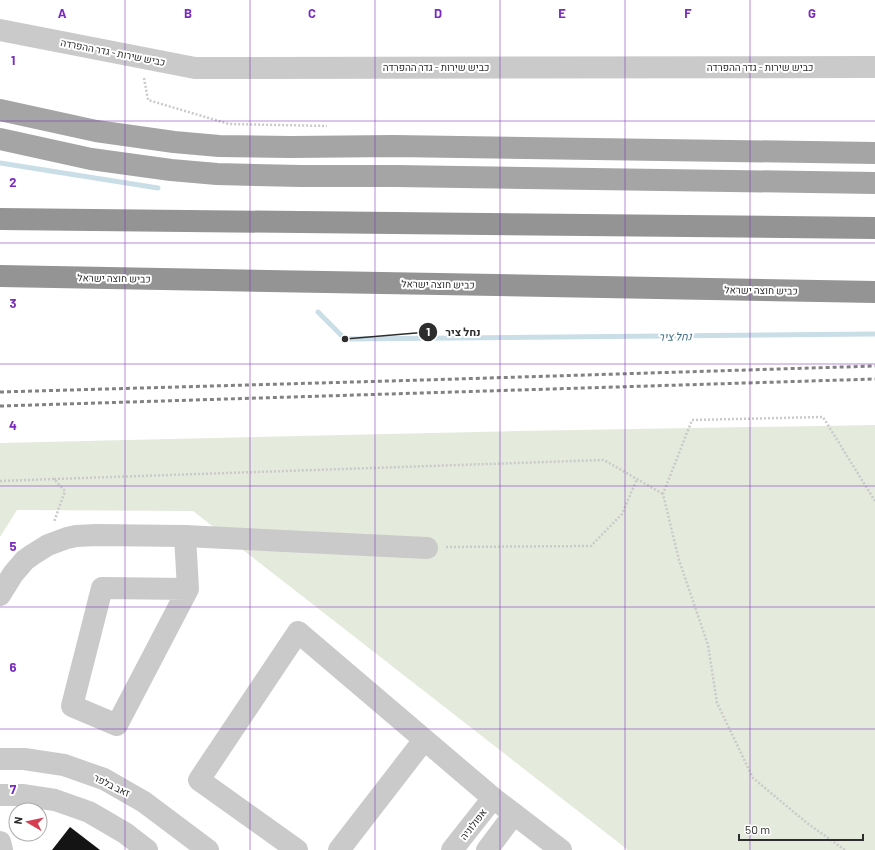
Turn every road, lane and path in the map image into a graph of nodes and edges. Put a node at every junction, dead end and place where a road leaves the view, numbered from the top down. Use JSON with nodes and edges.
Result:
{"nodes":[{"id":1,"x":0,"y":30,"type":"edge"},
{"id":2,"x":141,"y":57,"type":"junction"},
{"id":3,"x":875,"y":67,"type":"edge"},
{"id":4,"x":0,"y":110,"type":"edge"},
{"id":5,"x":229,"y":124,"type":"dead end"},
{"id":6,"x":0,"y":139,"type":"edge"},
{"id":7,"x":875,"y":153,"type":"edge"},
{"id":8,"x":875,"y":182,"type":"edge"},
{"id":9,"x":0,"y":219,"type":"edge"},
{"id":10,"x":875,"y":228,"type":"edge"},
{"id":11,"x":0,"y":276,"type":"edge"},
{"id":12,"x":875,"y":292,"type":"edge"},
{"id":13,"x":54,"y":479,"type":"junction"},
{"id":14,"x":638,"y":479,"type":"junction"},
{"id":15,"x":0,"y":481,"type":"edge"},
{"id":16,"x":663,"y":494,"type":"junction"},
{"id":17,"x":875,"y":501,"type":"edge"},
{"id":18,"x":185,"y":536,"type":"junction"},
{"id":19,"x":46,"y":546,"type":"junction"},
{"id":20,"x":427,"y":548,"type":"joint"},
{"id":21,"x":188,"y":589,"type":"junction"},
{"id":22,"x":0,"y":595,"type":"edge"},
{"id":23,"x":424,"y":740,"type":"junction"},
{"id":24,"x":0,"y":759,"type":"edge"},
{"id":25,"x":0,"y":795,"type":"edge"},
{"id":26,"x":493,"y":798,"type":"junction"},
{"id":27,"x":514,"y":814,"type":"junction"},
{"id":28,"x":0,"y":842,"type":"edge"},
{"id":29,"x":558,"y":849,"type":"edge"},
{"id":30,"x":2,"y":850,"type":"edge"},
{"id":31,"x":148,"y":850,"type":"edge"},
{"id":32,"x":208,"y":850,"type":"edge"},
{"id":33,"x":297,"y":850,"type":"edge"},
{"id":34,"x":339,"y":850,"type":"edge"},
{"id":35,"x":452,"y":850,"type":"edge"},
{"id":36,"x":487,"y":850,"type":"edge"},
{"id":37,"x":845,"y":850,"type":"edge"}],
"edges":[{"from":1,"to":2,"type":"street","name":"כביש שירות - גדר ההפרדה"},
{"from":2,"to":3,"type":"street","name":"כביש שירות - גדר ההפרדה"},
{"from":2,"to":5,"type":"path"},
{"from":4,"to":7,"type":"main road"},
{"from":6,"to":8,"type":"main road"},
{"from":9,"to":10,"type":"highway"},
{"from":11,"to":12,"type":"highway","name":"כביש חוצה ישראל"},
{"from":13,"to":14,"type":"path"},
{"from":13,"to":15,"type":"path"},
{"from":13,"to":19,"type":"path"},
{"from":14,"to":16,"type":"path"},
{"from":14,"to":20,"type":"path"},
{"from":16,"to":17,"type":"path"},
{"from":16,"to":37,"type":"path"},
{"from":18,"to":19,"type":"street"},
{"from":18,"to":20,"type":"street"},
{"from":18,"to":21,"type":"street"},
{"from":19,"to":22,"type":"street"},
{"from":21,"to":21,"type":"street"},
{"from":23,"to":26,"type":"street"},
{"from":23,"to":33,"type":"street"},
{"from":23,"to":34,"type":"street"},
{"from":24,"to":32,"type":"street","name":"זאב בלפר"},
{"from":25,"to":31,"type":"street"},
{"from":26,"to":27,"type":"street"},
{"from":26,"to":35,"type":"street","name":"אפולוניה"},
{"from":27,"to":29,"type":"street"},
{"from":27,"to":36,"type":"street"},
{"from":28,"to":30,"type":"street"}]}
